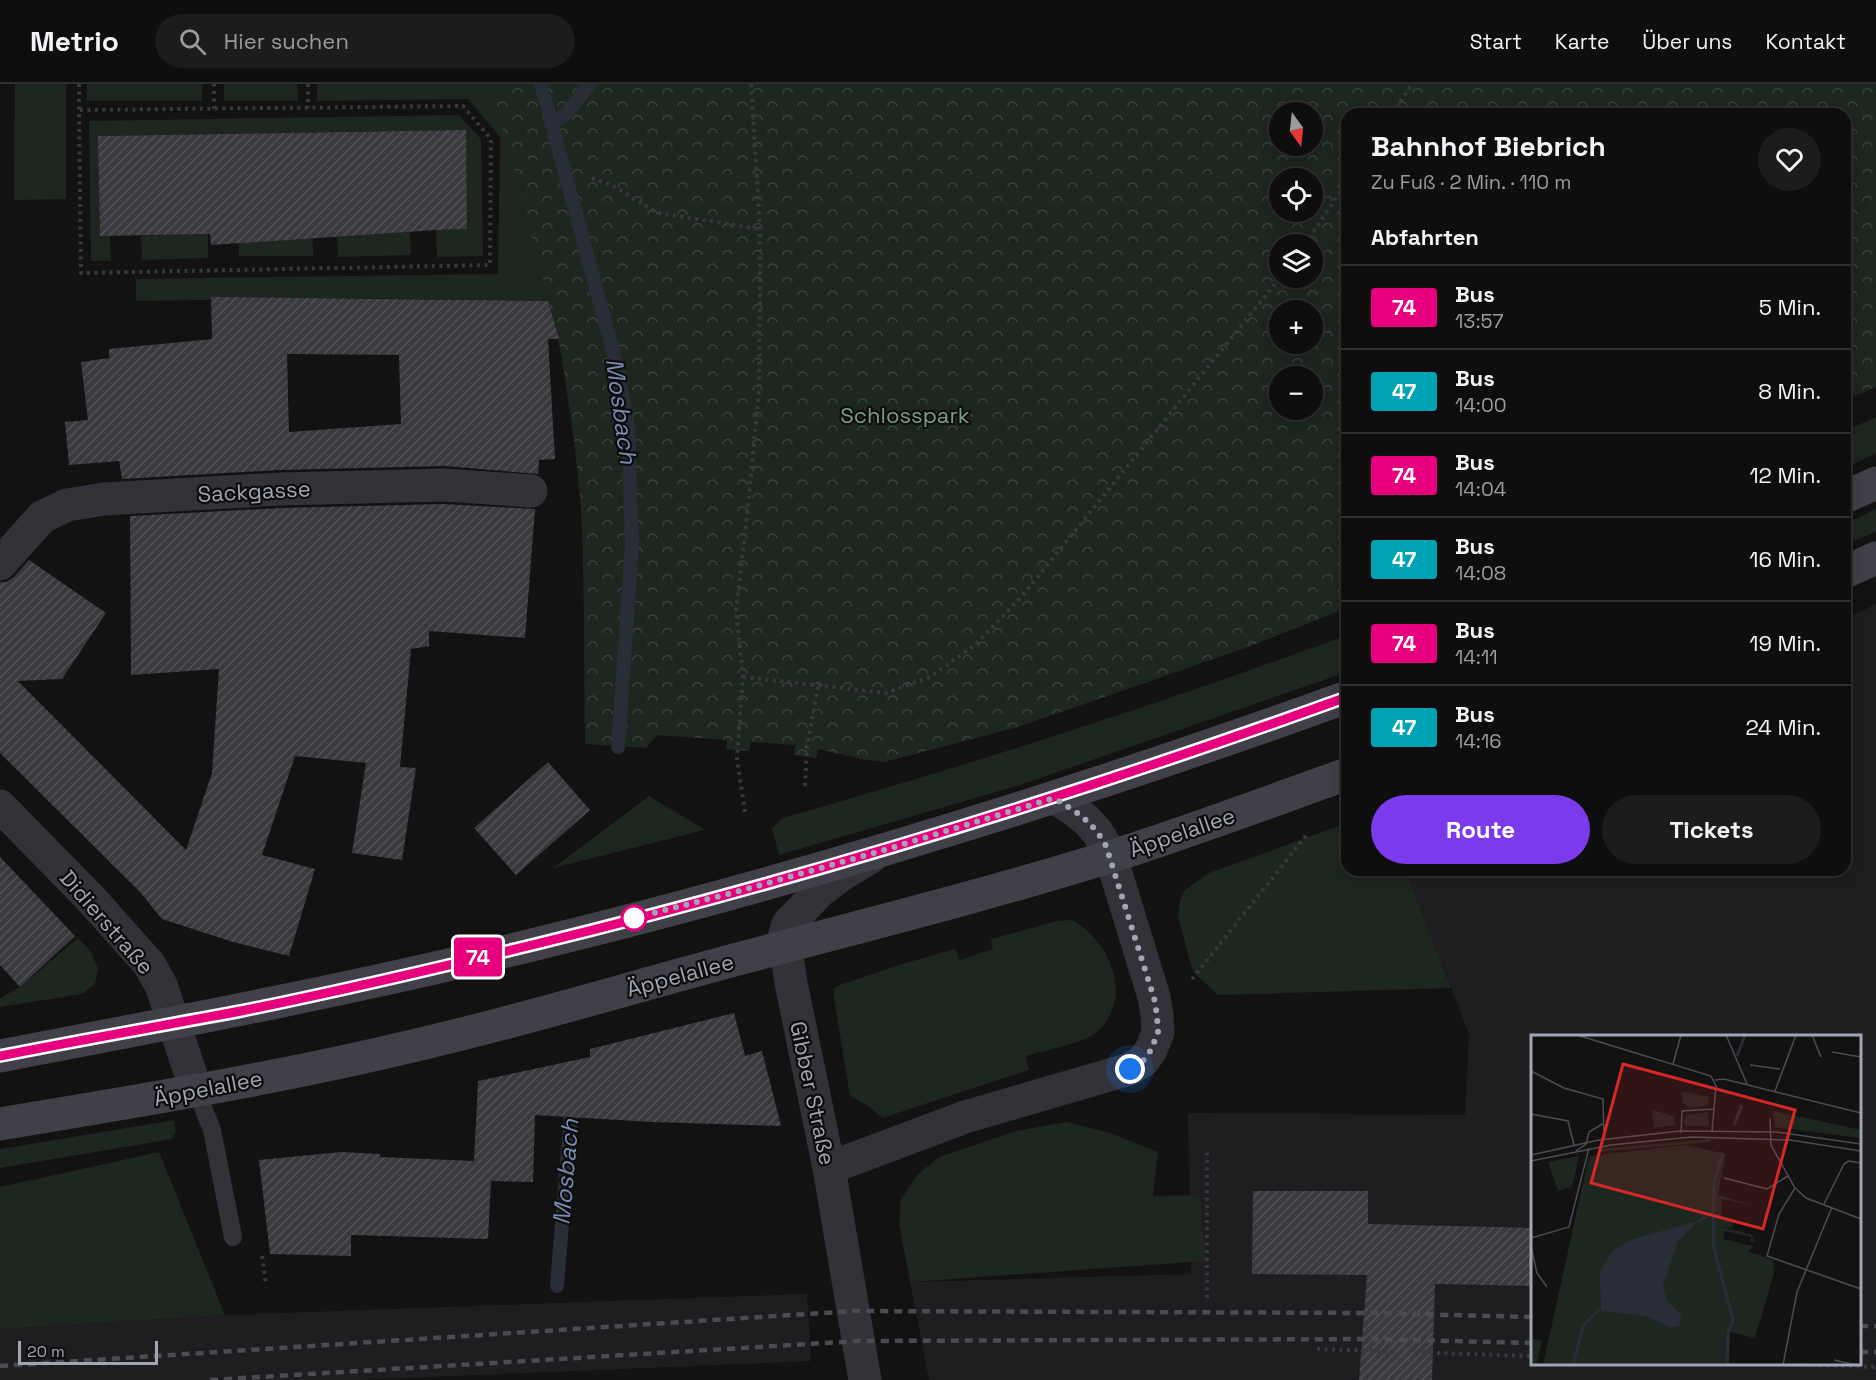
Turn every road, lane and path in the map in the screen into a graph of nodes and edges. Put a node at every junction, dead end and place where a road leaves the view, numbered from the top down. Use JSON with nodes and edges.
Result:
{"nodes":[{"id":1,"x":79,"y":84,"type":"edge"},
{"id":2,"x":214,"y":84,"type":"edge"},
{"id":3,"x":308,"y":84,"type":"edge"},
{"id":4,"x":751,"y":84,"type":"edge"},
{"id":5,"x":1412,"y":84,"type":"edge"},
{"id":6,"x":308,"y":108,"type":"junction"},
{"id":7,"x":1396,"y":108,"type":"edge"},
{"id":8,"x":214,"y":109,"type":"junction"},
{"id":9,"x":79,"y":110,"type":"junction"},
{"id":10,"x":592,"y":178,"type":"dead end"},
{"id":11,"x":1341,"y":191,"type":"edge"},
{"id":12,"x":760,"y":230,"type":"junction"},
{"id":13,"x":1312,"y":234,"type":"edge"},
{"id":14,"x":1272,"y":288,"type":"edge"},
{"id":15,"x":1876,"y":483,"type":"edge"},
{"id":16,"x":531,"y":491,"type":"dead end"},
{"id":17,"x":1851,"y":493,"type":"edge"},
{"id":18,"x":0,"y":564,"type":"edge"},
{"id":19,"x":743,"y":677,"type":"junction"},
{"id":20,"x":818,"y":687,"type":"junction"},
{"id":21,"x":1341,"y":699,"type":"edge"},
{"id":22,"x":1341,"y":776,"type":"edge"},
{"id":23,"x":805,"y":786,"type":"dead end"},
{"id":24,"x":1054,"y":798,"type":"junction"},
{"id":25,"x":0,"y":806,"type":"edge"},
{"id":26,"x":745,"y":812,"type":"dead end"},
{"id":27,"x":1312,"y":829,"type":"dead end"},
{"id":28,"x":881,"y":851,"type":"junction"},
{"id":29,"x":1111,"y":857,"type":"junction"},
{"id":30,"x":785,"y":947,"type":"junction"},
{"id":31,"x":1191,"y":980,"type":"dead end"},
{"id":32,"x":174,"y":1023,"type":"junction"},
{"id":33,"x":0,"y":1056,"type":"edge"},
{"id":34,"x":196,"y":1090,"type":"junction"},
{"id":35,"x":0,"y":1124,"type":"edge"},
{"id":36,"x":1207,"y":1148,"type":"dead end"},
{"id":37,"x":829,"y":1168,"type":"junction"},
{"id":38,"x":233,"y":1237,"type":"dead end"},
{"id":39,"x":261,"y":1249,"type":"dead end"},
{"id":40,"x":266,"y":1285,"type":"dead end"},
{"id":41,"x":1207,"y":1298,"type":"dead end"},
{"id":42,"x":1317,"y":1349,"type":"dead end"},
{"id":43,"x":1531,"y":1356,"type":"edge"},
{"id":44,"x":1808,"y":1365,"type":"edge"},
{"id":45,"x":1876,"y":1367,"type":"edge"},
{"id":46,"x":865,"y":1380,"type":"edge"}],
"edges":[{"from":1,"to":9,"type":"path"},
{"from":2,"to":8,"type":"path"},
{"from":3,"to":6,"type":"path"},
{"from":4,"to":12,"type":"path"},
{"from":5,"to":7,"type":"path"},
{"from":6,"to":8,"type":"path"},
{"from":6,"to":9,"type":"path"},
{"from":8,"to":9,"type":"path"},
{"from":10,"to":12,"type":"path"},
{"from":11,"to":13,"type":"path"},
{"from":12,"to":19,"type":"path"},
{"from":14,"to":20,"type":"path"},
{"from":15,"to":17,"type":"main road"},
{"from":16,"to":18,"type":"street","name":"Sackgasse"},
{"from":19,"to":20,"type":"path"},
{"from":19,"to":26,"type":"path"},
{"from":20,"to":23,"type":"path"},
{"from":21,"to":24,"type":"main road"},
{"from":22,"to":29,"type":"main road","name":"Äppelallee"},
{"from":24,"to":28,"type":"main road"},
{"from":24,"to":29,"type":"street"},
{"from":25,"to":32,"type":"street","name":"Didierstraße"},
{"from":27,"to":31,"type":"path"},
{"from":28,"to":30,"type":"street","name":"Gibber Straße"},
{"from":28,"to":32,"type":"main road"},
{"from":29,"to":30,"type":"main road","name":"Äppelallee"},
{"from":29,"to":37,"type":"street"},
{"from":30,"to":34,"type":"main road","name":"Äppelallee"},
{"from":30,"to":37,"type":"street","name":"Gibber Straße"},
{"from":32,"to":33,"type":"main road"},
{"from":32,"to":34,"type":"street","name":"Didierstraße"},
{"from":34,"to":35,"type":"main road","name":"Äppelallee"},
{"from":34,"to":38,"type":"lane"},
{"from":36,"to":41,"type":"path"},
{"from":37,"to":46,"type":"street","name":"Gibber Straße"},
{"from":39,"to":40,"type":"path"},
{"from":42,"to":43,"type":"path"},
{"from":44,"to":45,"type":"path"}]}
